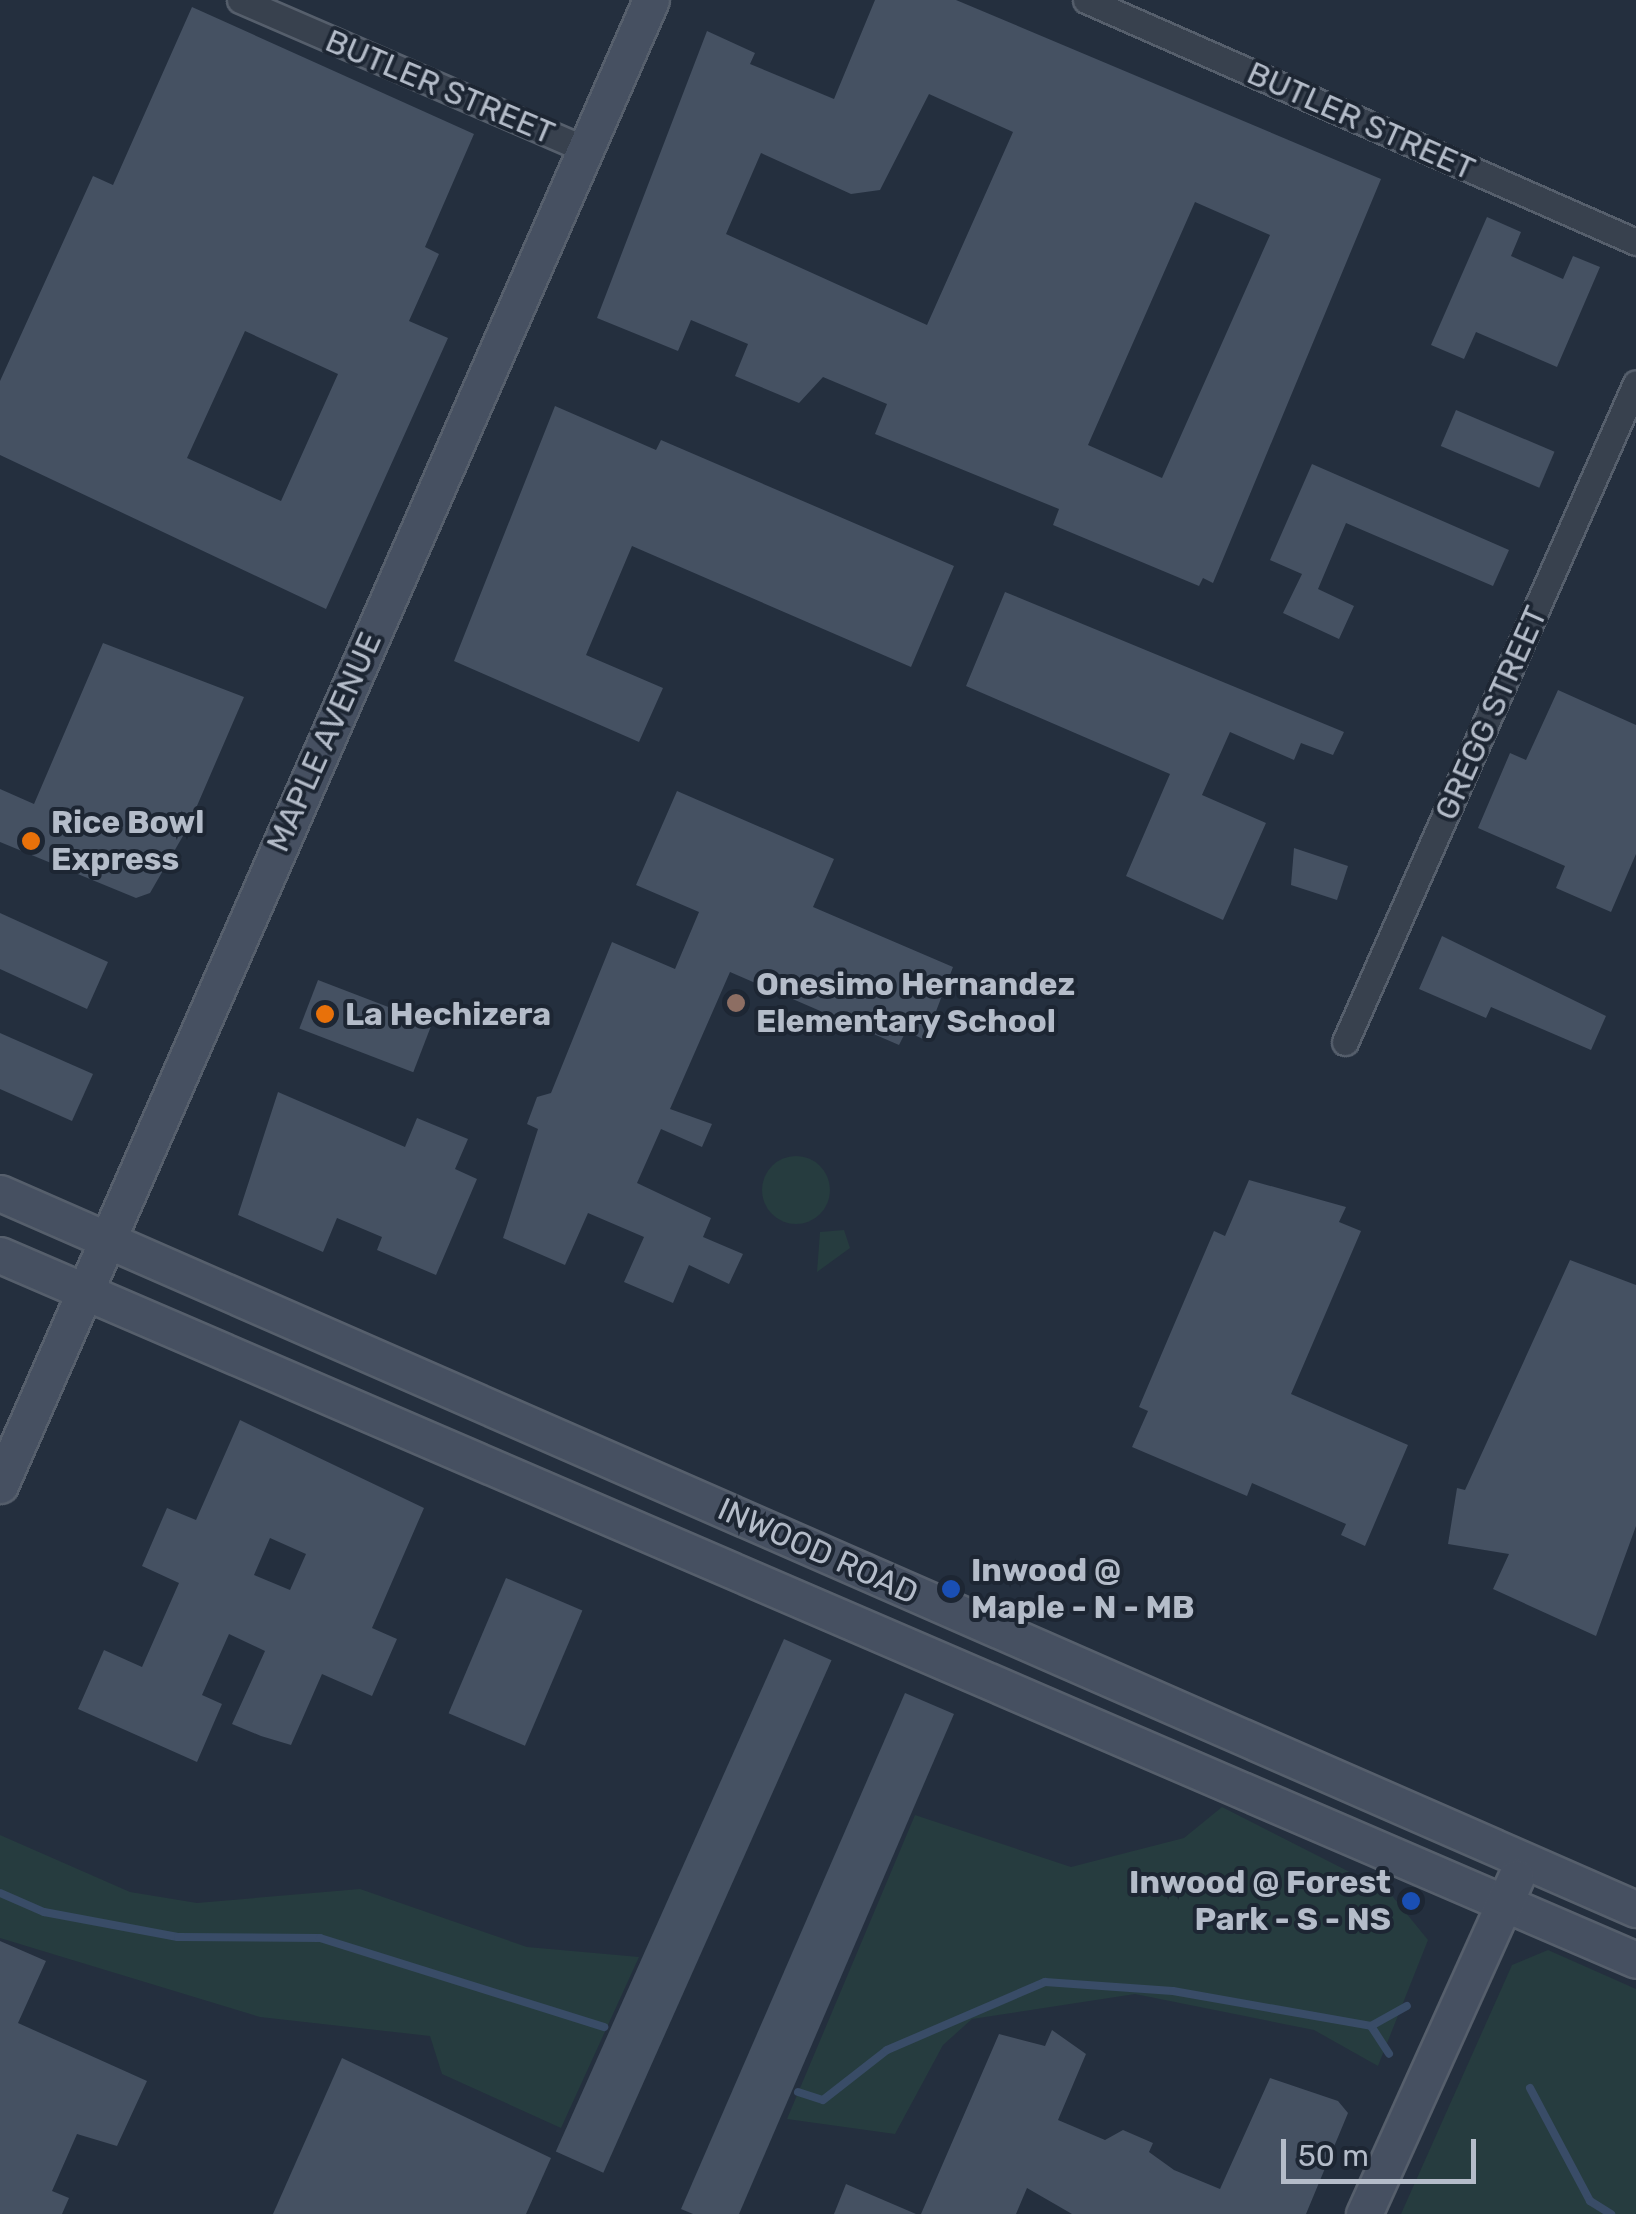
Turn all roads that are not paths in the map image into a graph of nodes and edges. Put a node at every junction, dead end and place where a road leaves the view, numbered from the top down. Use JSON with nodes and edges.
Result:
{"nodes":[{"id":1,"x":240,"y":0,"type":"edge"},
{"id":2,"x":652,"y":0,"type":"edge"},
{"id":3,"x":1086,"y":0,"type":"edge"},
{"id":4,"x":586,"y":150,"type":"junction"},
{"id":5,"x":1636,"y":242,"type":"edge"},
{"id":6,"x":1636,"y":383,"type":"edge"},
{"id":7,"x":1346,"y":1042,"type":"dead end"},
{"id":8,"x":0,"y":1193,"type":"edge"},
{"id":9,"x":109,"y":1240,"type":"junction"},
{"id":10,"x":0,"y":1255,"type":"edge"},
{"id":11,"x":84,"y":1294,"type":"junction"},
{"id":12,"x":415,"y":1375,"type":"junction"},
{"id":13,"x":373,"y":1415,"type":"junction"},
{"id":14,"x":0,"y":1484,"type":"edge"},
{"id":15,"x":837,"y":1560,"type":"junction"},
{"id":16,"x":819,"y":1603,"type":"junction"},
{"id":17,"x":1528,"y":1856,"type":"junction"},
{"id":18,"x":1504,"y":1899,"type":"junction"},
{"id":19,"x":1636,"y":1909,"type":"edge"},
{"id":20,"x":1636,"y":1960,"type":"edge"},
{"id":21,"x":1364,"y":2214,"type":"edge"}],
"edges":[{"from":1,"to":4,"type":"street","name":"BUTLER STREET"},
{"from":2,"to":4,"type":"main road","name":"MAPLE AVENUE"},
{"from":3,"to":5,"type":"street","name":"BUTLER STREET"},
{"from":4,"to":9,"type":"main road","name":"MAPLE AVENUE"},
{"from":6,"to":7,"type":"street","name":"GREGG STREET"},
{"from":8,"to":9,"type":"main road","name":"INWOOD ROAD"},
{"from":9,"to":11,"type":"main road","name":"MAPLE AVENUE"},
{"from":9,"to":12,"type":"main road","name":"INWOOD ROAD"},
{"from":10,"to":11,"type":"main road","name":"INWOOD ROAD"},
{"from":11,"to":13,"type":"main road","name":"INWOOD ROAD"},
{"from":11,"to":14,"type":"main road","name":"MAPLE AVENUE"},
{"from":12,"to":13,"type":"main road"},
{"from":12,"to":15,"type":"main road","name":"INWOOD ROAD"},
{"from":13,"to":16,"type":"main road","name":"INWOOD ROAD"},
{"from":15,"to":16,"type":"main road"},
{"from":15,"to":17,"type":"main road","name":"INWOOD ROAD"},
{"from":16,"to":18,"type":"main road","name":"INWOOD ROAD"},
{"from":17,"to":18,"type":"main road"},
{"from":17,"to":19,"type":"main road","name":"INWOOD ROAD"},
{"from":18,"to":20,"type":"main road","name":"INWOOD ROAD"},
{"from":18,"to":21,"type":"main road"}]}
